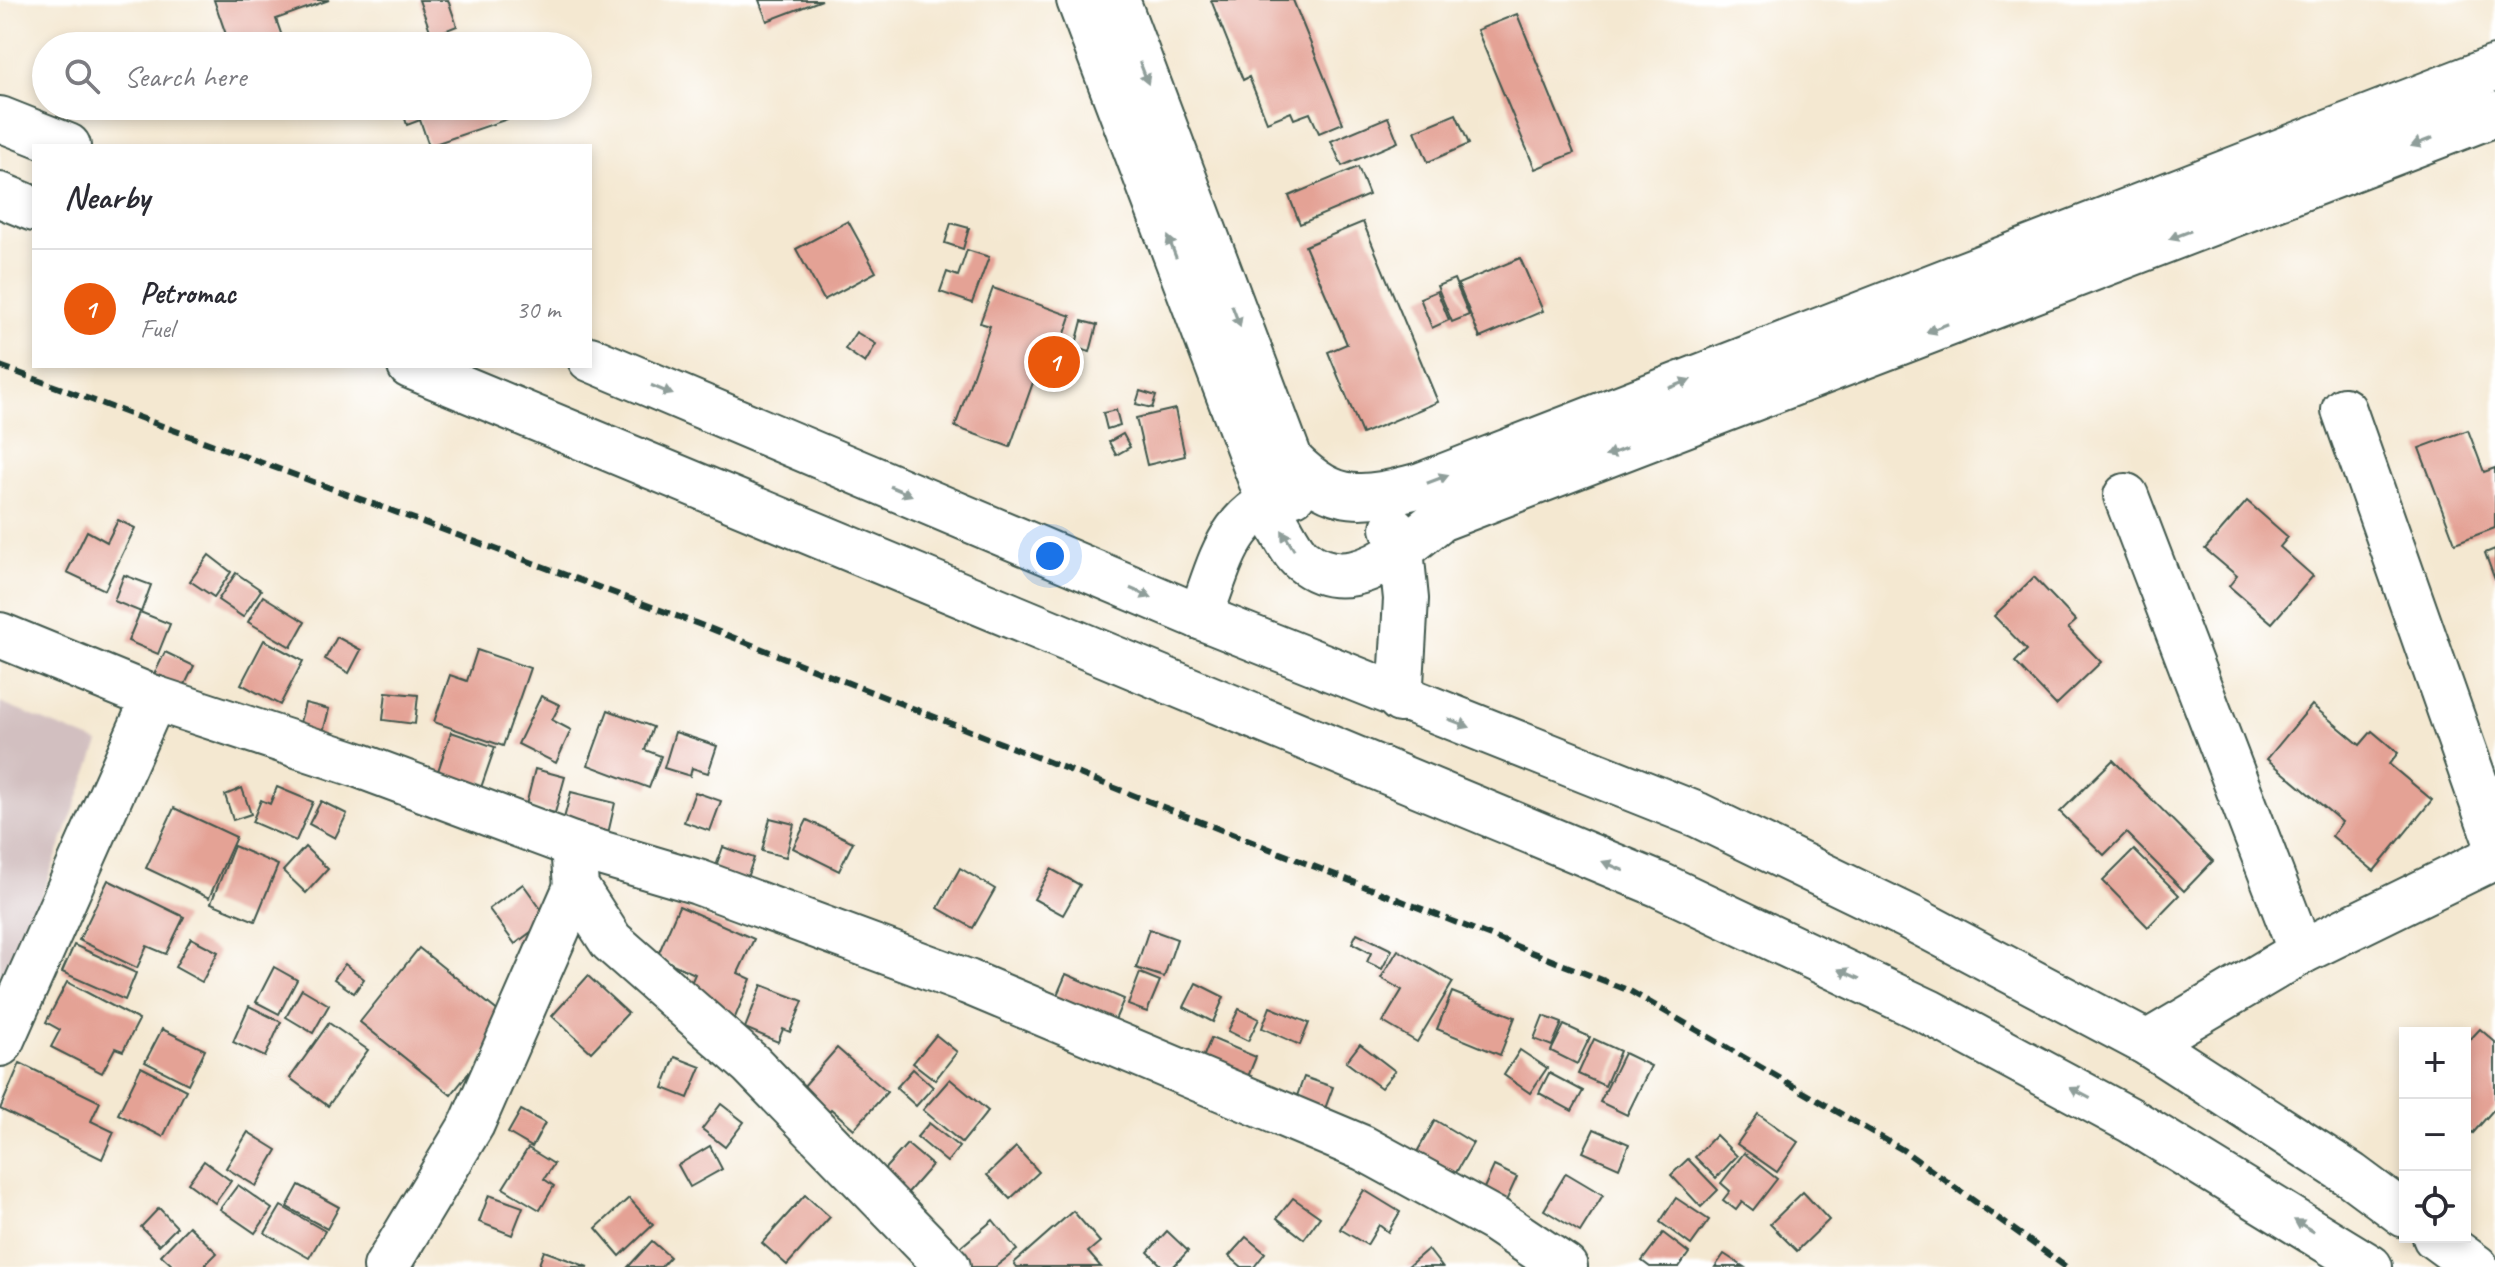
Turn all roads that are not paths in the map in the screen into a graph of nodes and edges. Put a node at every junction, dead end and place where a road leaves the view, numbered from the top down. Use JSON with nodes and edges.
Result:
{"nodes":[{"id":1,"x":1079,"y":0,"type":"edge"},
{"id":2,"x":1117,"y":0,"type":"edge"},
{"id":3,"x":2495,"y":68,"type":"edge"},
{"id":4,"x":2495,"y":114,"type":"edge"},
{"id":5,"x":0,"y":119,"type":"edge"},
{"id":6,"x":63,"y":144,"type":"edge"},
{"id":7,"x":0,"y":195,"type":"edge"},
{"id":8,"x":32,"y":208,"type":"edge"},
{"id":9,"x":592,"y":360,"type":"edge"},
{"id":10,"x":415,"y":368,"type":"edge"},
{"id":11,"x":2344,"y":410,"type":"dead end"},
{"id":12,"x":1316,"y":486,"type":"junction"},
{"id":13,"x":2126,"y":496,"type":"dead end"},
{"id":14,"x":1372,"y":497,"type":"junction"},
{"id":15,"x":1269,"y":500,"type":"junction"},
{"id":16,"x":1401,"y":550,"type":"junction"},
{"id":17,"x":1200,"y":617,"type":"junction"},
{"id":18,"x":0,"y":635,"type":"edge"},
{"id":19,"x":154,"y":698,"type":"junction"},
{"id":20,"x":1400,"y":700,"type":"junction"},
{"id":21,"x":2495,"y":839,"type":"edge"},
{"id":22,"x":573,"y":845,"type":"junction"},
{"id":23,"x":2495,"y":857,"type":"edge"},
{"id":24,"x":576,"y":887,"type":"junction"},
{"id":25,"x":2301,"y":952,"type":"junction"},
{"id":26,"x":2147,"y":1043,"type":"junction"},
{"id":27,"x":0,"y":1044,"type":"edge"},
{"id":28,"x":2399,"y":1211,"type":"edge"},
{"id":29,"x":2443,"y":1243,"type":"edge"},
{"id":30,"x":386,"y":1267,"type":"edge"},
{"id":31,"x":948,"y":1267,"type":"edge"},
{"id":32,"x":1565,"y":1267,"type":"edge"},
{"id":33,"x":2370,"y":1267,"type":"edge"},
{"id":34,"x":2476,"y":1267,"type":"edge"}],
"edges":[{"from":15,"to":1,"type":"main road","one_way":true},
{"from":2,"to":12,"type":"main road","one_way":true},
{"from":14,"to":3,"type":"main road","one_way":true},
{"from":4,"to":16,"type":"main road","one_way":true},
{"from":5,"to":6,"type":"main road"},
{"from":7,"to":8,"type":"main road"},
{"from":9,"to":17,"type":"main road","one_way":true},
{"from":33,"to":10,"type":"main road","one_way":true},
{"from":11,"to":21,"type":"main road"},
{"from":12,"to":14,"type":"main road"},
{"from":12,"to":15,"type":"main road"},
{"from":13,"to":25,"type":"main road"},
{"from":14,"to":16,"type":"main road"},
{"from":16,"to":15,"type":"main road","one_way":true},
{"from":15,"to":17,"type":"main road"},
{"from":16,"to":20,"type":"main road"},
{"from":17,"to":20,"type":"main road"},
{"from":18,"to":19,"type":"main road"},
{"from":19,"to":22,"type":"main road"},
{"from":19,"to":27,"type":"main road"},
{"from":20,"to":26,"type":"main road","one_way":true},
{"from":22,"to":24,"type":"main road"},
{"from":22,"to":32,"type":"main road"},
{"from":23,"to":25,"type":"main road"},
{"from":24,"to":30,"type":"main road"},
{"from":24,"to":31,"type":"main road"},
{"from":25,"to":26,"type":"main road"},
{"from":26,"to":28,"type":"main road"},
{"from":29,"to":34,"type":"main road"}]}
